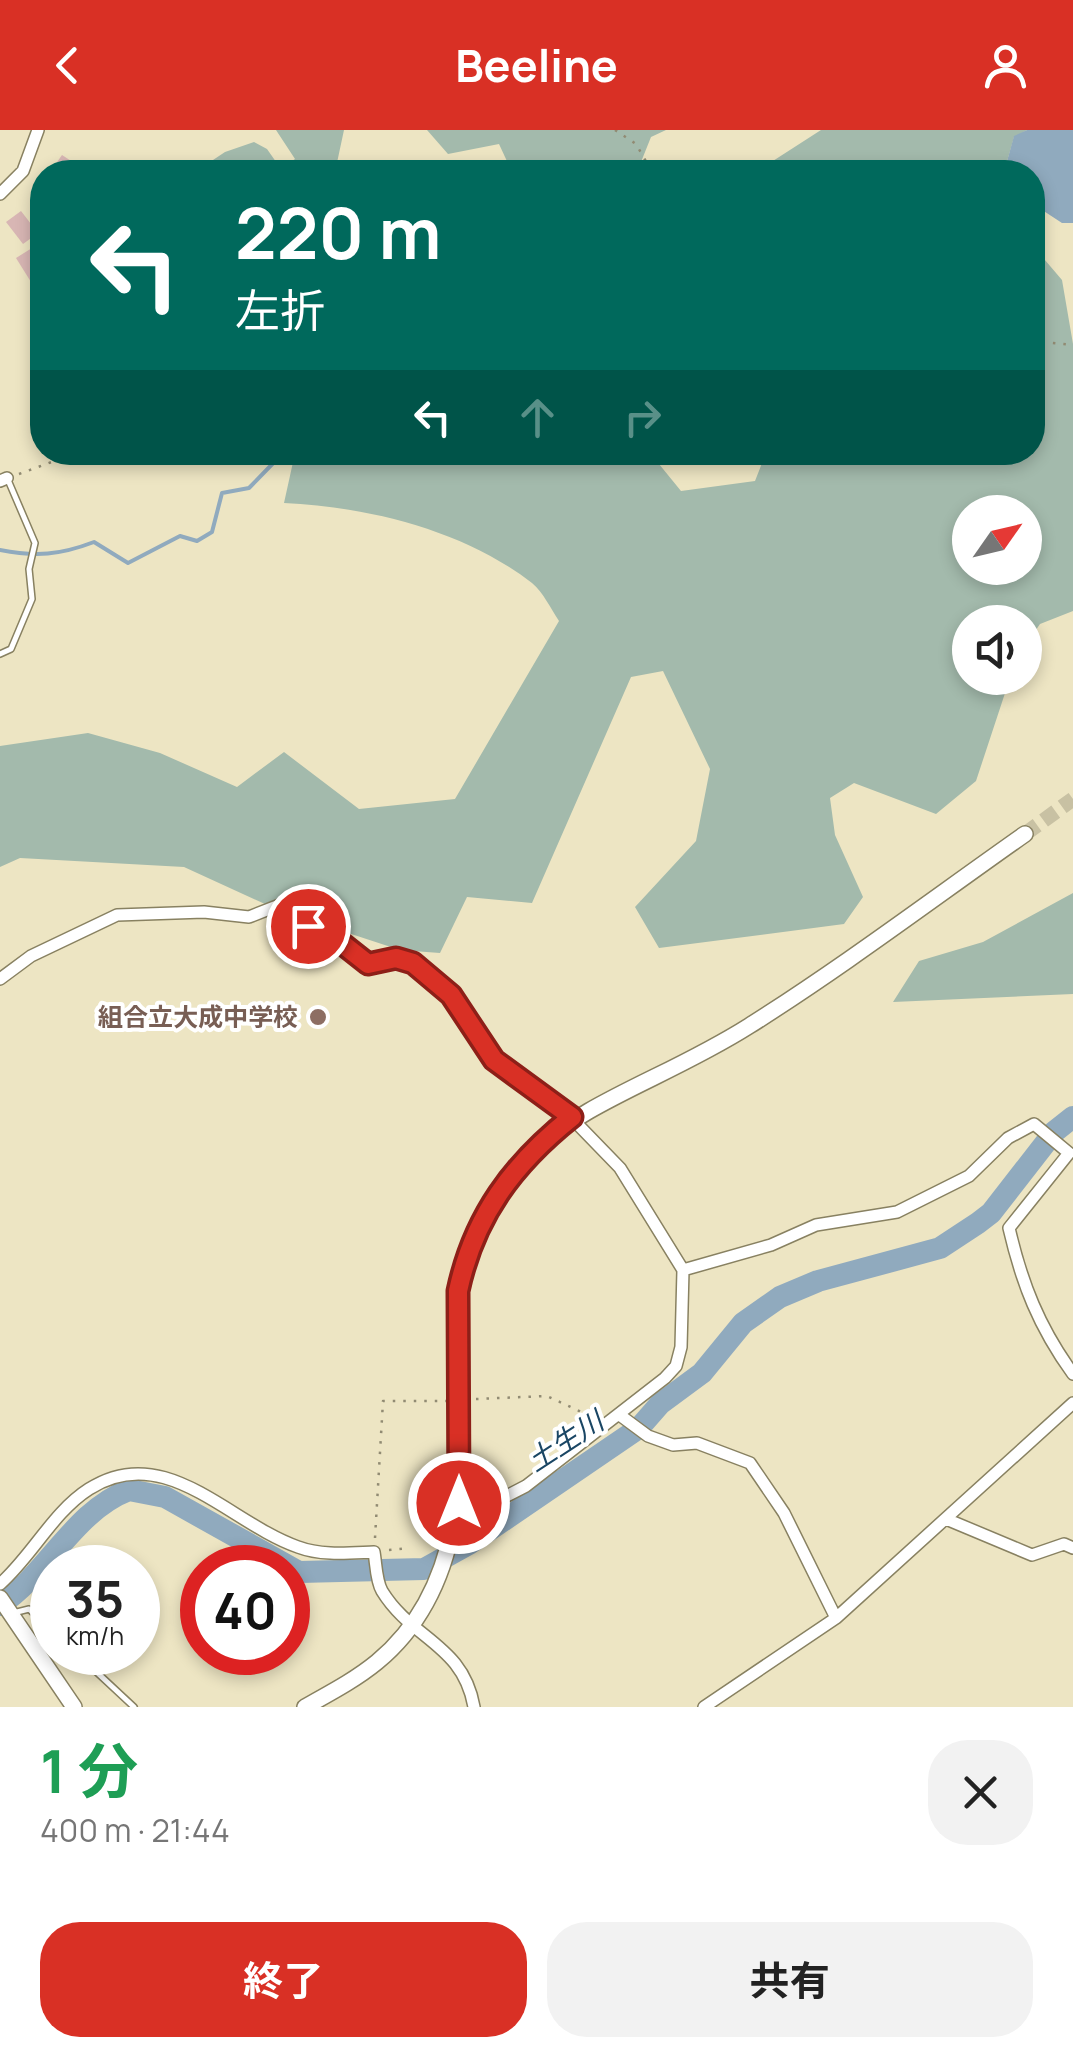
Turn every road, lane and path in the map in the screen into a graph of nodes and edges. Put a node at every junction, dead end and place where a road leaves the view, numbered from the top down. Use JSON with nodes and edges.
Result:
{"nodes":[{"id":1,"x":38,"y":130,"type":"edge"},
{"id":2,"x":615,"y":130,"type":"edge"},
{"id":3,"x":645,"y":160,"type":"edge"},
{"id":4,"x":0,"y":194,"type":"edge"},
{"id":5,"x":1045,"y":342,"type":"edge"},
{"id":6,"x":1073,"y":345,"type":"edge"},
{"id":7,"x":42,"y":465,"type":"edge"},
{"id":8,"x":3,"y":479,"type":"edge"},
{"id":9,"x":0,"y":654,"type":"edge"},
{"id":10,"x":1026,"y":834,"type":"tunnel mouth"},
{"id":11,"x":0,"y":979,"type":"edge"},
{"id":12,"x":572,"y":1117,"type":"junction"},
{"id":13,"x":683,"y":1270,"type":"junction"},
{"id":14,"x":1073,"y":1374,"type":"edge"},
{"id":15,"x":1073,"y":1403,"type":"edge"},
{"id":16,"x":622,"y":1416,"type":"junction"},
{"id":17,"x":459,"y":1503,"type":"junction"},
{"id":18,"x":946,"y":1519,"type":"junction"},
{"id":19,"x":408,"y":1548,"type":"dead end"},
{"id":20,"x":1073,"y":1548,"type":"edge"},
{"id":21,"x":374,"y":1552,"type":"junction"},
{"id":22,"x":0,"y":1584,"type":"edge"},
{"id":23,"x":0,"y":1598,"type":"edge"},
{"id":24,"x":30,"y":1610,"type":"edge"},
{"id":25,"x":10,"y":1615,"type":"junction"},
{"id":26,"x":836,"y":1618,"type":"junction"},
{"id":27,"x":412,"y":1624,"type":"junction"},
{"id":28,"x":100,"y":1675,"type":"edge"},
{"id":29,"x":74,"y":1707,"type":"edge"},
{"id":30,"x":134,"y":1707,"type":"edge"},
{"id":31,"x":306,"y":1707,"type":"edge"},
{"id":32,"x":474,"y":1707,"type":"edge"},
{"id":33,"x":704,"y":1707,"type":"edge"}],
"edges":[{"from":1,"to":4,"type":"street"},
{"from":2,"to":3,"type":"path"},
{"from":5,"to":6,"type":"path"},
{"from":7,"to":8,"type":"path"},
{"from":8,"to":9,"type":"lane"},
{"from":10,"to":12,"type":"street"},
{"from":11,"to":12,"type":"street"},
{"from":12,"to":13,"type":"street"},
{"from":12,"to":17,"type":"street"},
{"from":13,"to":14,"type":"street"},
{"from":13,"to":16,"type":"street"},
{"from":15,"to":18,"type":"street"},
{"from":16,"to":17,"type":"street"},
{"from":16,"to":26,"type":"street"},
{"from":17,"to":27,"type":"street"},
{"from":18,"to":20,"type":"street"},
{"from":18,"to":26,"type":"street"},
{"from":19,"to":21,"type":"path"},
{"from":21,"to":22,"type":"street"},
{"from":21,"to":27,"type":"street"},
{"from":23,"to":25,"type":"street"},
{"from":24,"to":25,"type":"lane"},
{"from":25,"to":29,"type":"street"},
{"from":26,"to":33,"type":"street"},
{"from":27,"to":31,"type":"street"},
{"from":27,"to":32,"type":"street"},
{"from":28,"to":30,"type":"lane"}]}
